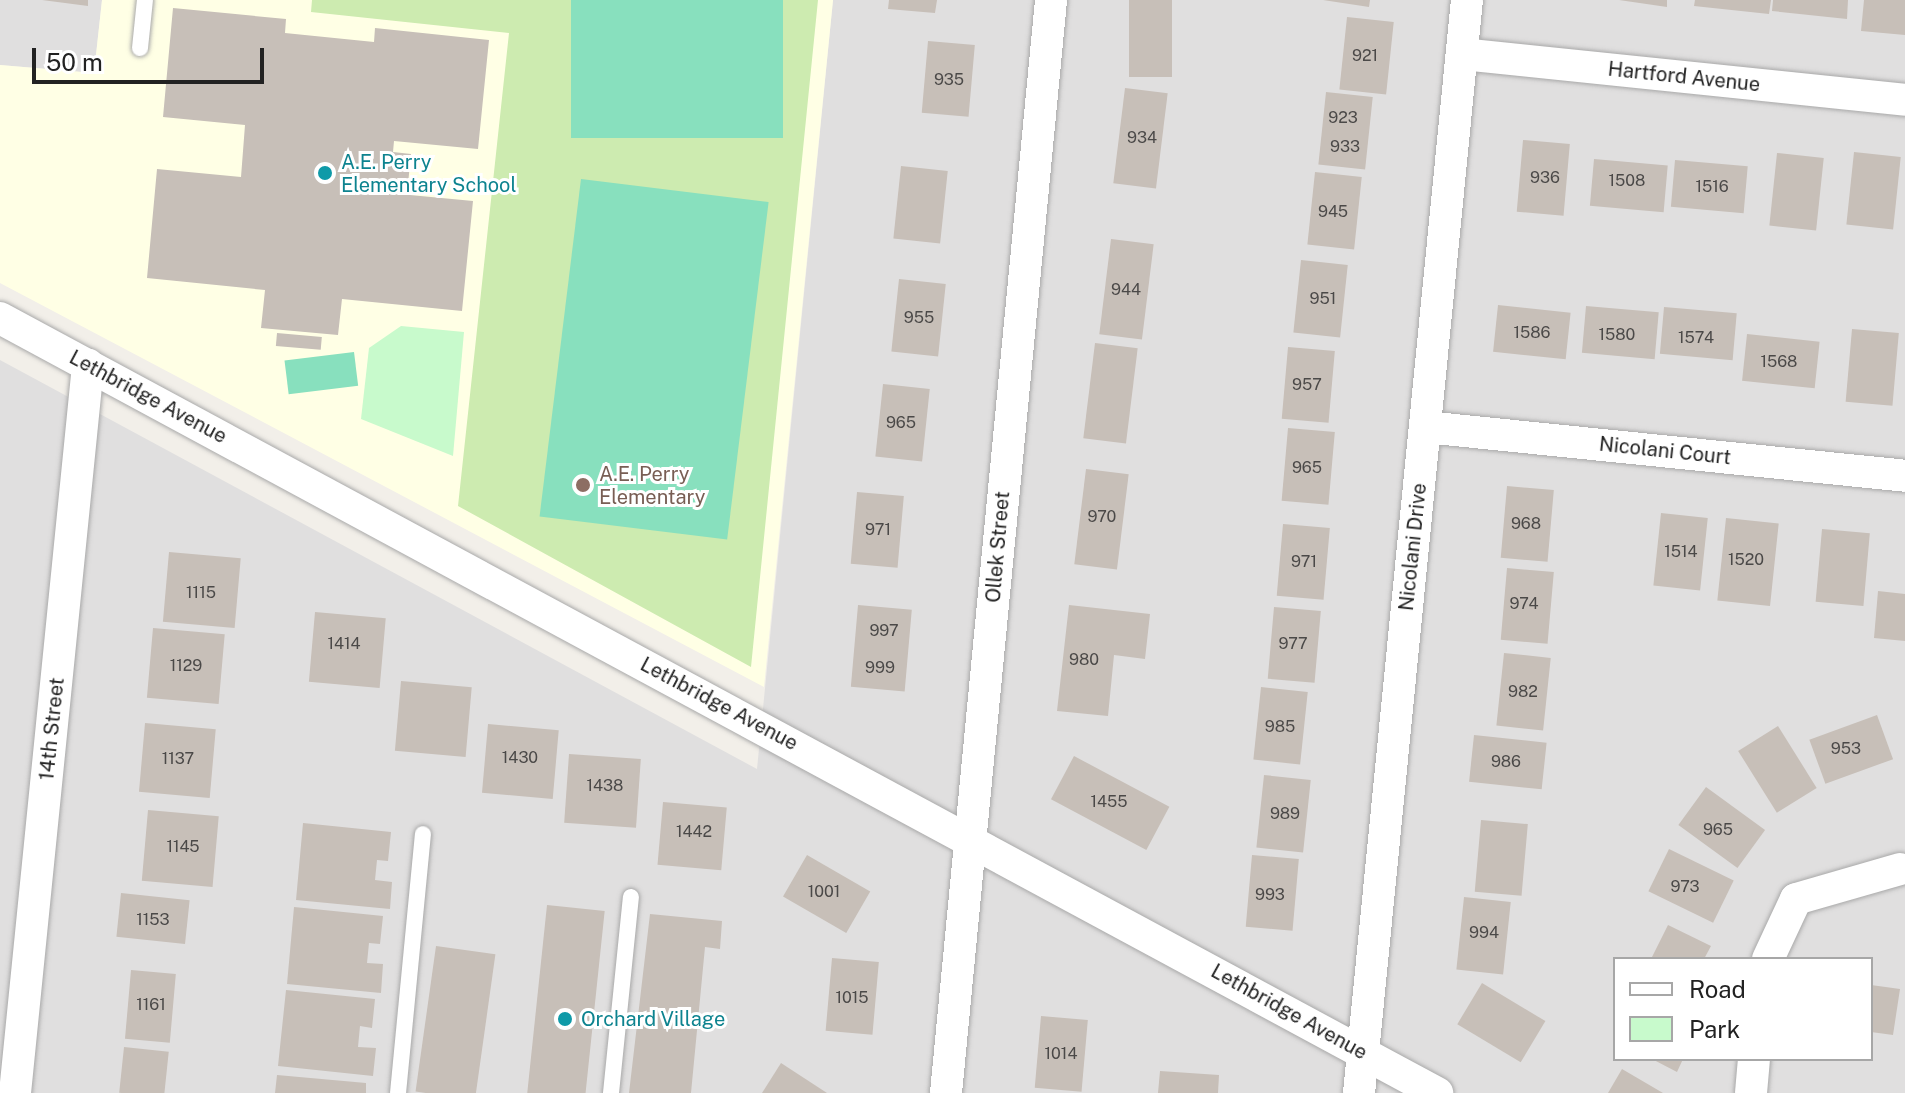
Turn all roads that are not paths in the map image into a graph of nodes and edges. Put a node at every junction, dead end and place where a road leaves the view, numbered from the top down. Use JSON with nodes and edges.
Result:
{"nodes":[{"id":1,"x":145,"y":0,"type":"edge"},
{"id":2,"x":1051,"y":0,"type":"edge"},
{"id":3,"x":1467,"y":0,"type":"edge"},
{"id":4,"x":140,"y":48,"type":"dead end"},
{"id":5,"x":1462,"y":54,"type":"junction"},
{"id":6,"x":1905,"y":100,"type":"edge"},
{"id":7,"x":0,"y":318,"type":"edge"},
{"id":8,"x":88,"y":365,"type":"junction"},
{"id":9,"x":1425,"y":427,"type":"junction"},
{"id":10,"x":1905,"y":476,"type":"edge"},
{"id":11,"x":423,"y":834,"type":"dead end"},
{"id":12,"x":970,"y":838,"type":"junction"},
{"id":13,"x":1900,"y":869,"type":"dead end"},
{"id":14,"x":631,"y":897,"type":"dead end"},
{"id":15,"x":1769,"y":957,"type":"edge"},
{"id":16,"x":1363,"y":1053,"type":"junction"},
{"id":17,"x":1754,"y":1061,"type":"edge"},
{"id":18,"x":15,"y":1093,"type":"edge"},
{"id":19,"x":398,"y":1093,"type":"edge"},
{"id":20,"x":611,"y":1093,"type":"edge"},
{"id":21,"x":946,"y":1093,"type":"edge"},
{"id":22,"x":1359,"y":1093,"type":"edge"},
{"id":23,"x":1437,"y":1093,"type":"edge"},
{"id":24,"x":1751,"y":1093,"type":"edge"}],
"edges":[{"from":1,"to":4,"type":"lane"},
{"from":2,"to":12,"type":"street","name":"Ollek Street"},
{"from":3,"to":5,"type":"street","name":"Nicolani Drive"},
{"from":5,"to":6,"type":"street","name":"Hartford Avenue"},
{"from":5,"to":9,"type":"street","name":"Nicolani Drive"},
{"from":7,"to":8,"type":"street","name":"Lethbridge Avenue"},
{"from":8,"to":12,"type":"street","name":"Lethbridge Avenue"},
{"from":8,"to":18,"type":"street","name":"14th Street"},
{"from":9,"to":10,"type":"street","name":"Nicolani Court"},
{"from":9,"to":16,"type":"street","name":"Nicolani Drive"},
{"from":11,"to":19,"type":"lane"},
{"from":12,"to":16,"type":"street","name":"Lethbridge Avenue"},
{"from":12,"to":21,"type":"street","name":"Ollek Street"},
{"from":13,"to":15,"type":"street"},
{"from":14,"to":20,"type":"lane"},
{"from":16,"to":22,"type":"street","name":"Nicolani Drive"},
{"from":16,"to":23,"type":"street","name":"Lethbridge Avenue"},
{"from":17,"to":24,"type":"street"}]}
